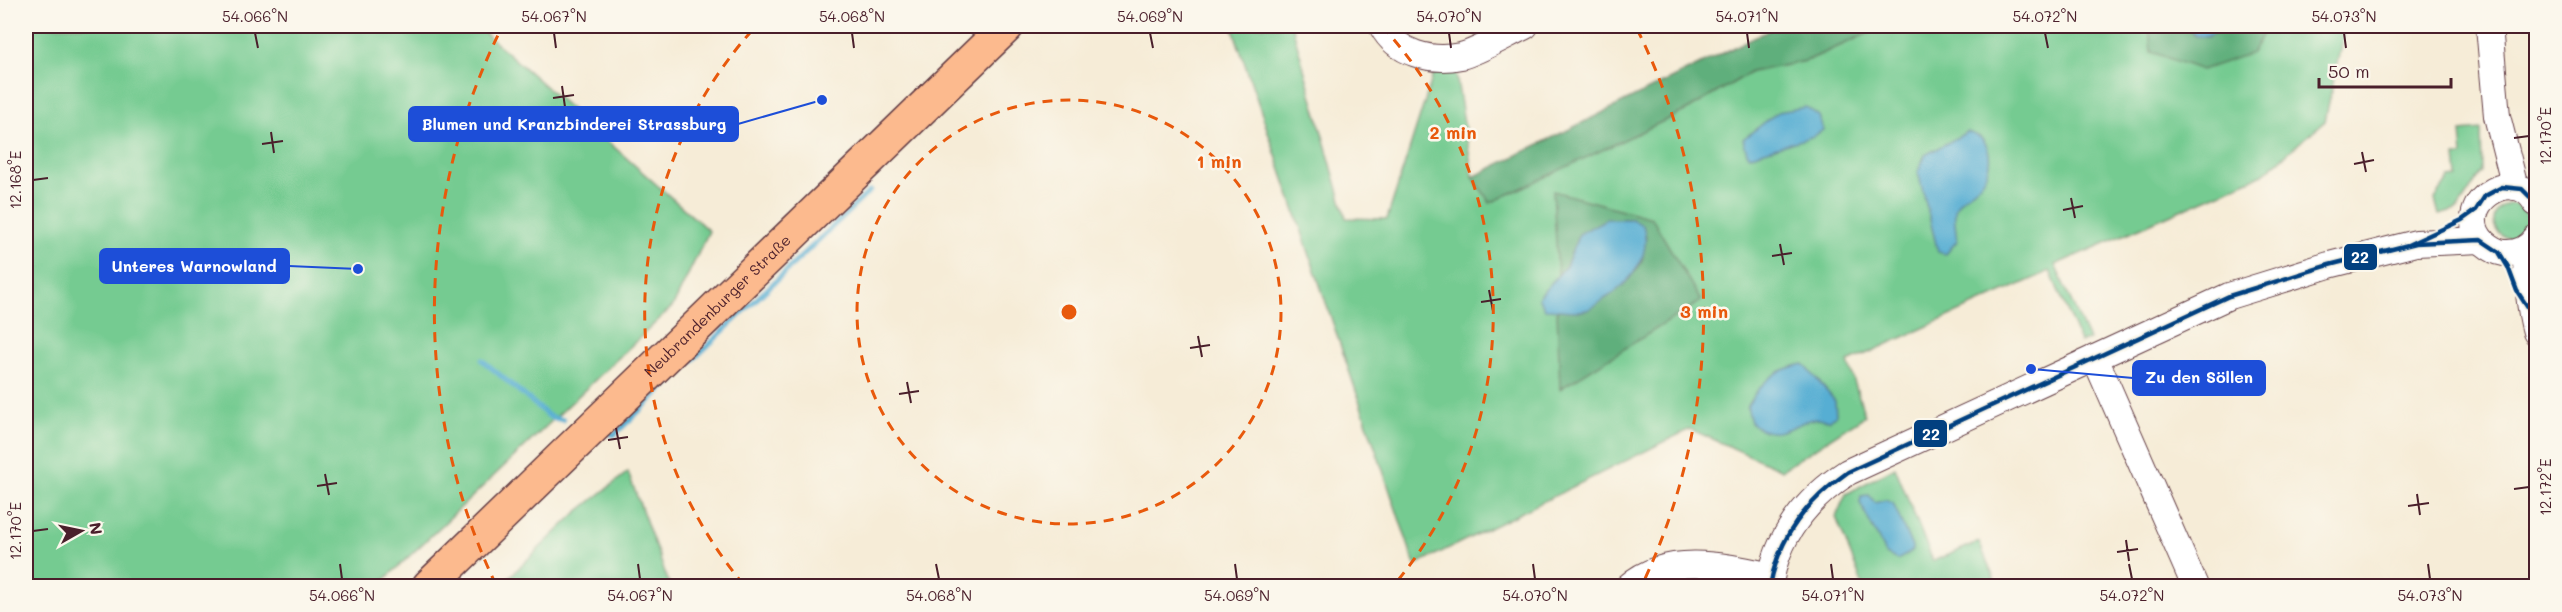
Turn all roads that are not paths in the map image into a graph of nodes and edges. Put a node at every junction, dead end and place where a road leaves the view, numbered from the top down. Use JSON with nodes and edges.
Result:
{"nodes":[{"id":1,"x":1007,"y":26,"type":"edge"},
{"id":2,"x":1382,"y":26,"type":"edge"},
{"id":3,"x":1525,"y":26,"type":"edge"},
{"id":4,"x":2489,"y":26,"type":"edge"},
{"id":5,"x":2515,"y":198,"type":"edge"},
{"id":6,"x":2416,"y":243,"type":"junction"},
{"id":7,"x":2531,"y":243,"type":"edge"},
{"id":8,"x":2490,"y":246,"type":"junction"},
{"id":9,"x":2533,"y":322,"type":"edge"},
{"id":10,"x":2096,"y":357,"type":"junction"},
{"id":11,"x":1770,"y":581,"type":"edge"},
{"id":12,"x":429,"y":586,"type":"edge"},
{"id":13,"x":1629,"y":586,"type":"edge"},
{"id":14,"x":2195,"y":586,"type":"edge"}],
"edges":[{"from":1,"to":12,"type":"main road","name":"Neubrandenburger Straße"},
{"from":2,"to":3,"type":"street"},
{"from":4,"to":5,"type":"street"},
{"from":5,"to":6,"type":"street"},
{"from":5,"to":8,"type":"street"},
{"from":6,"to":8,"type":"street"},
{"from":6,"to":10,"type":"street"},
{"from":7,"to":8,"type":"street"},
{"from":7,"to":9,"type":"street"},
{"from":8,"to":9,"type":"street"},
{"from":10,"to":11,"type":"street"},
{"from":10,"to":14,"type":"street"},
{"from":11,"to":13,"type":"street"}]}
